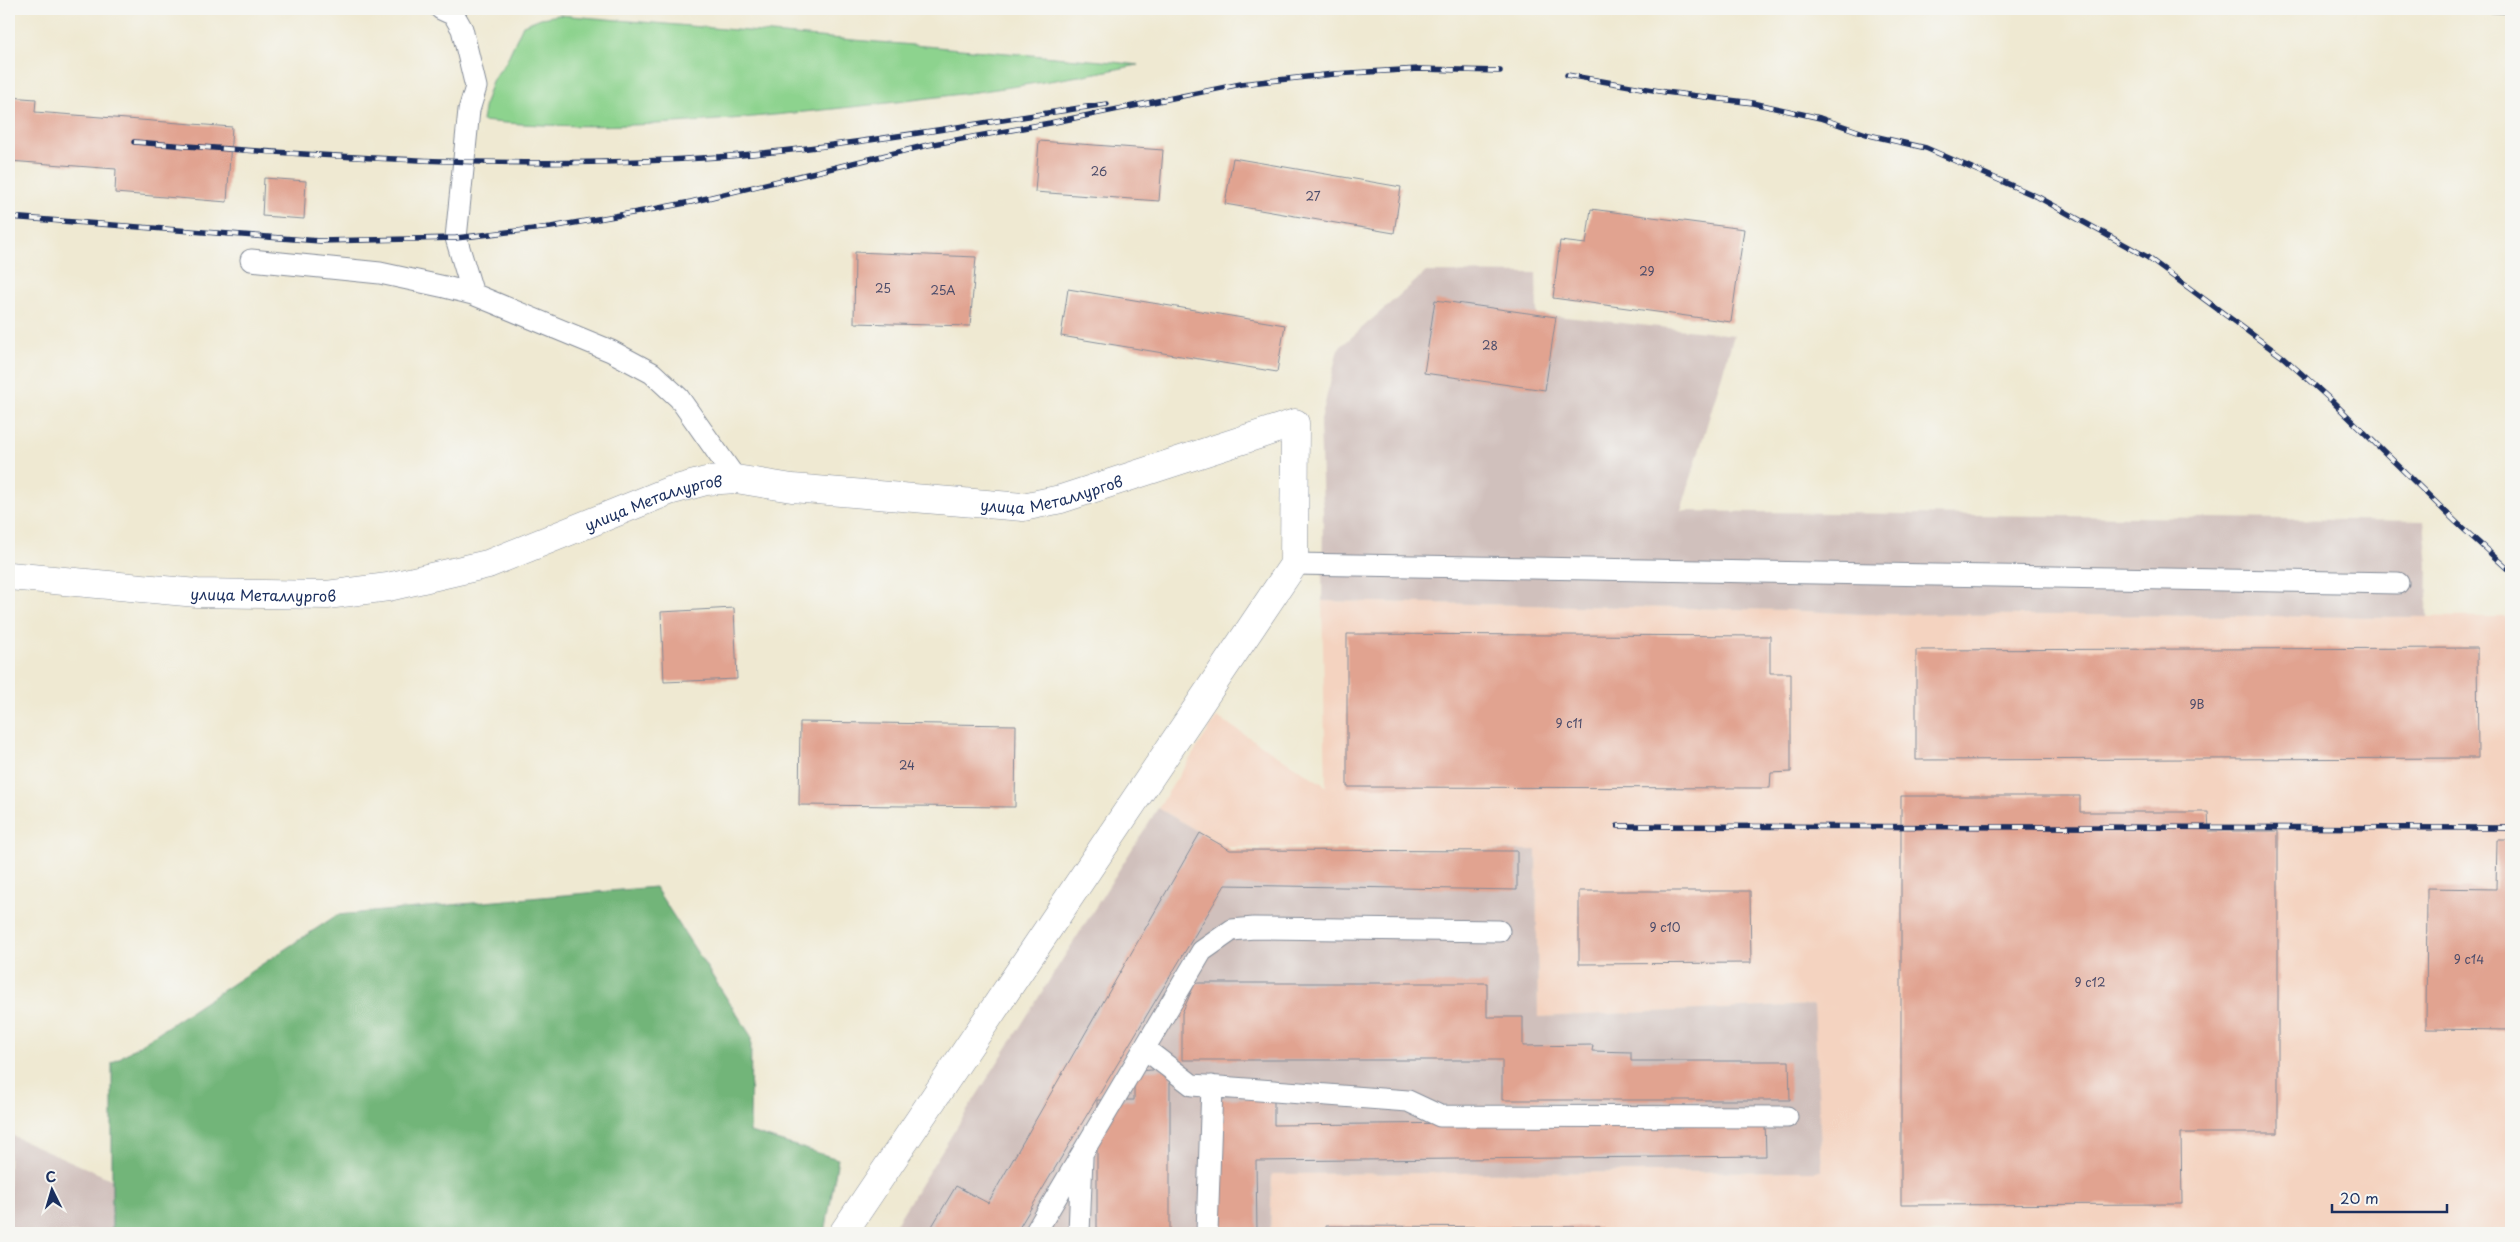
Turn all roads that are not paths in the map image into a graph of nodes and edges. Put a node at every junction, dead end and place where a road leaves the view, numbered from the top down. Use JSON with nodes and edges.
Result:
{"nodes":[{"id":1,"x":441,"y":9,"type":"edge"},
{"id":2,"x":251,"y":260,"type":"dead end"},
{"id":3,"x":473,"y":294,"type":"junction"},
{"id":4,"x":736,"y":479,"type":"junction"},
{"id":5,"x":1294,"y":564,"type":"junction"},
{"id":6,"x":9,"y":576,"type":"edge"},
{"id":7,"x":2398,"y":583,"type":"dead end"},
{"id":8,"x":1498,"y":930,"type":"dead end"},
{"id":9,"x":1145,"y":1049,"type":"junction"},
{"id":10,"x":1212,"y":1086,"type":"junction"},
{"id":11,"x":1787,"y":1118,"type":"dead end"},
{"id":12,"x":1082,"y":1154,"type":"junction"},
{"id":13,"x":843,"y":1233,"type":"edge"},
{"id":14,"x":1035,"y":1233,"type":"edge"},
{"id":15,"x":1079,"y":1233,"type":"edge"},
{"id":16,"x":1207,"y":1233,"type":"edge"}],
"edges":[{"from":1,"to":3,"type":"lane"},
{"from":2,"to":3,"type":"lane"},
{"from":3,"to":4,"type":"lane"},
{"from":4,"to":5,"type":"street","name":"улица Металлургов"},
{"from":4,"to":6,"type":"street","name":"улица Металлургов"},
{"from":5,"to":7,"type":"lane"},
{"from":5,"to":13,"type":"street"},
{"from":8,"to":9,"type":"lane"},
{"from":9,"to":10,"type":"lane"},
{"from":9,"to":12,"type":"lane"},
{"from":10,"to":11,"type":"lane"},
{"from":10,"to":16,"type":"lane"},
{"from":12,"to":14,"type":"lane"},
{"from":12,"to":15,"type":"lane"}]}
